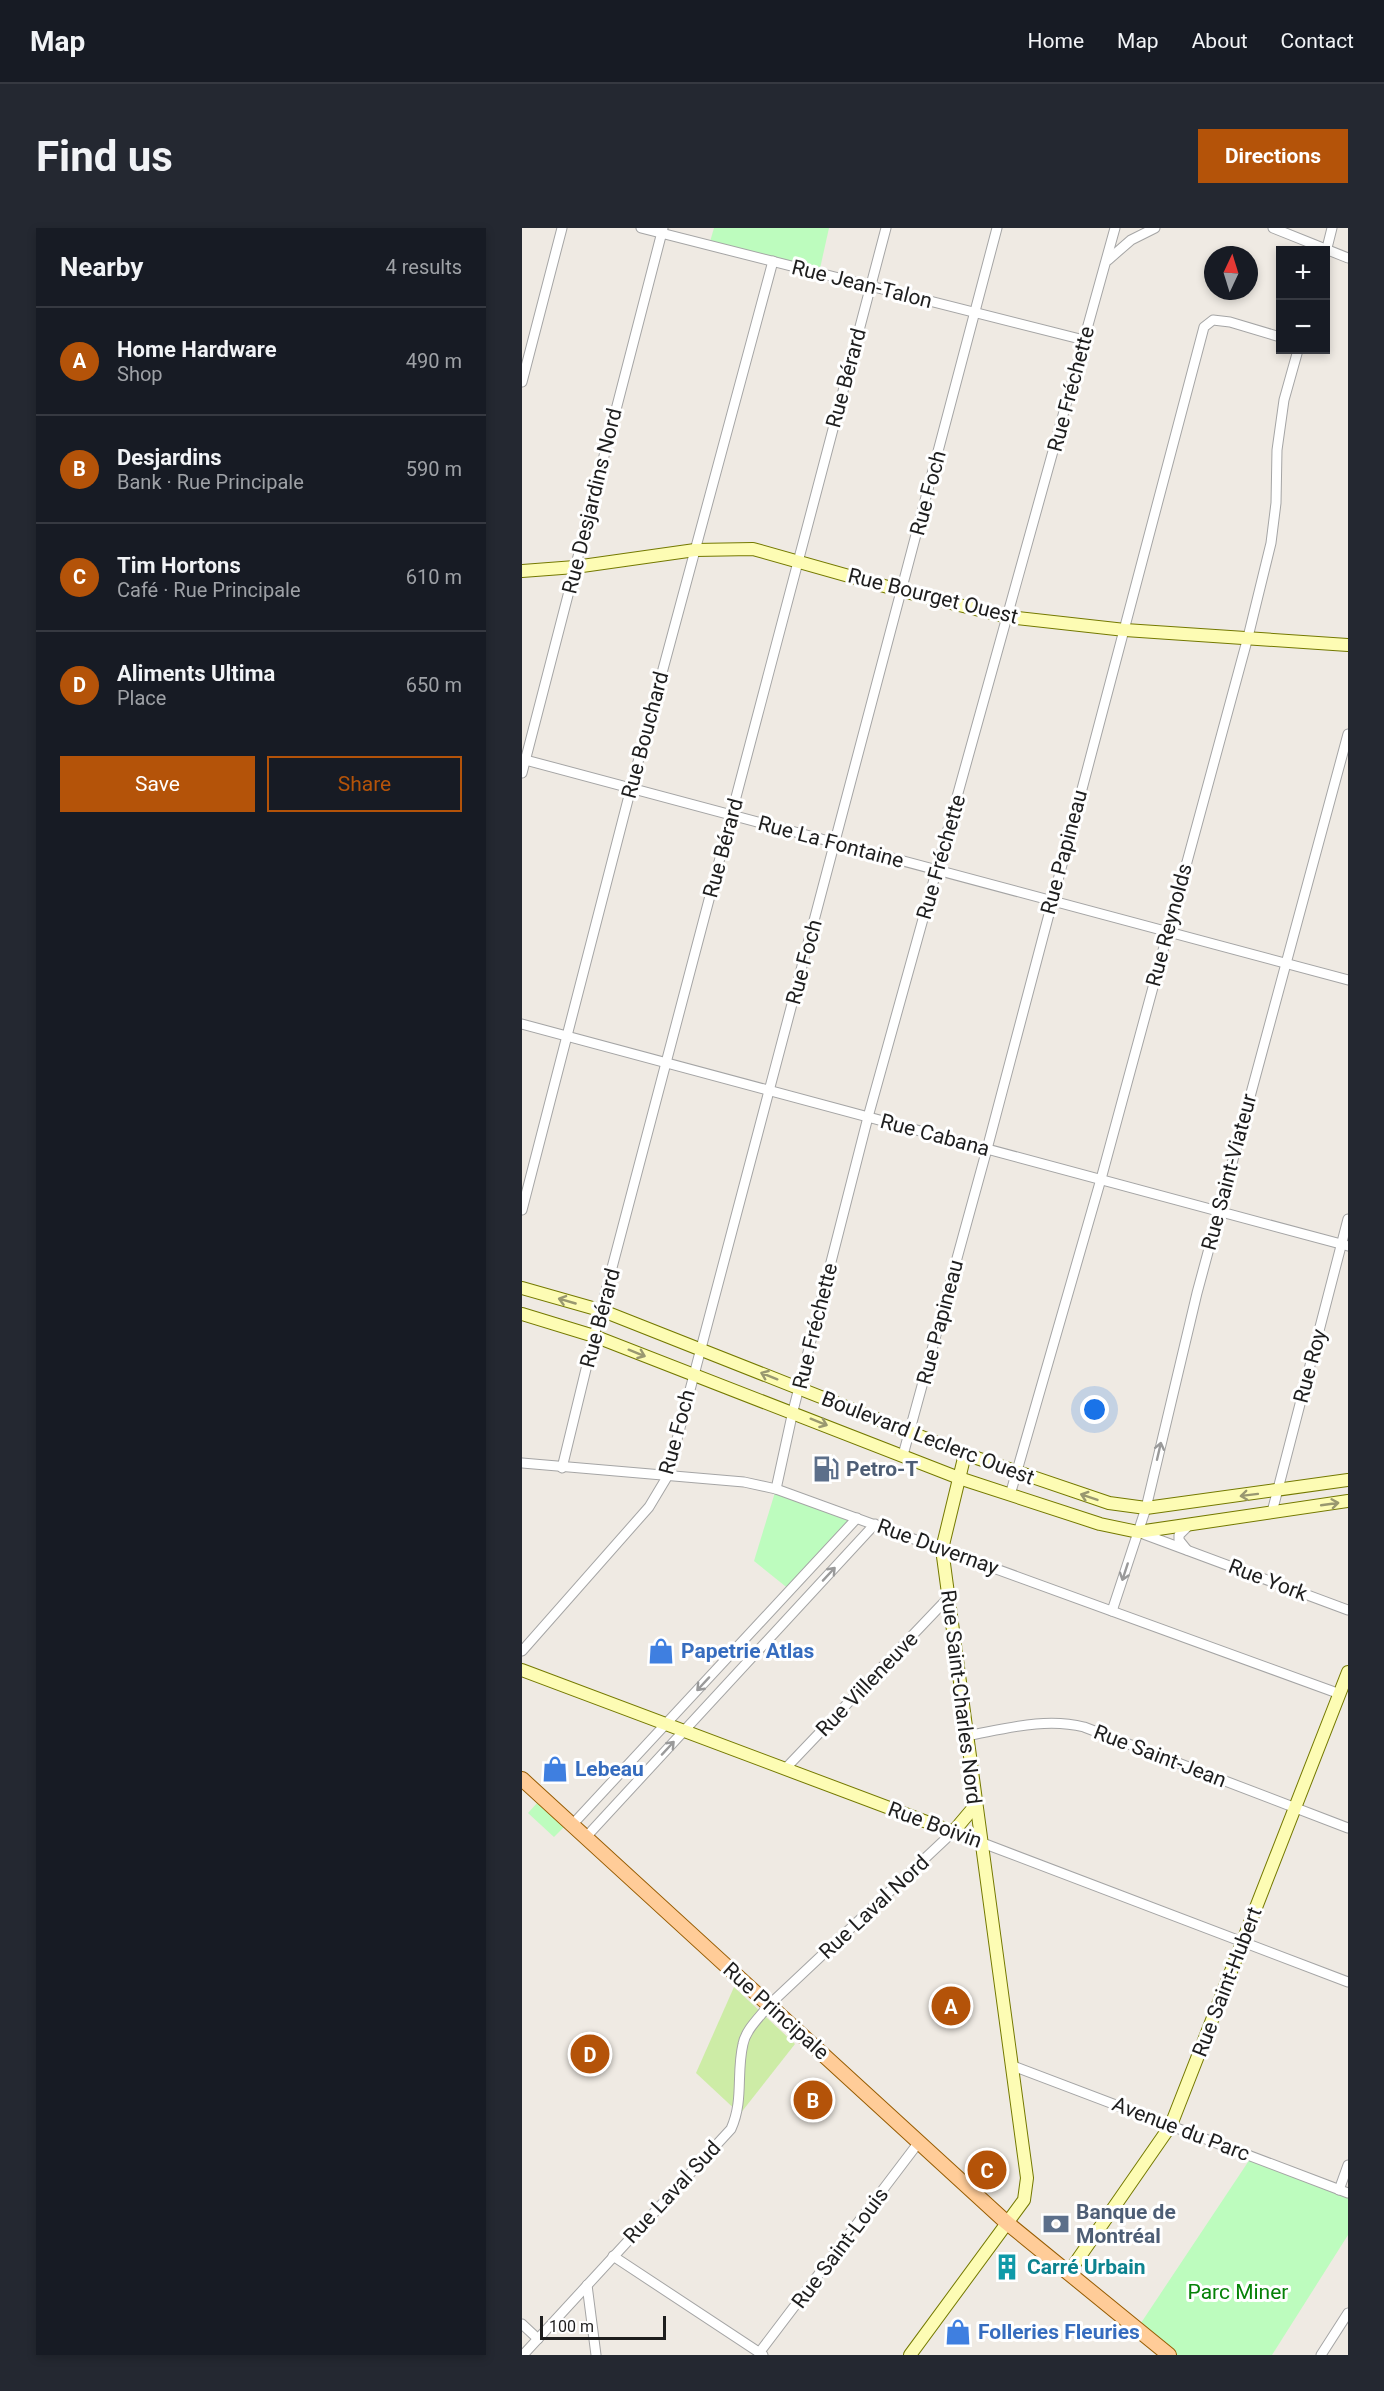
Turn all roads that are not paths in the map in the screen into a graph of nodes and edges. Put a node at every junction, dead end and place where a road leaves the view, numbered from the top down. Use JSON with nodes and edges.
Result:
{"nodes":[{"id":1,"x":562,"y":228,"type":"edge"},
{"id":2,"x":640,"y":228,"type":"edge"},
{"id":3,"x":886,"y":228,"type":"edge"},
{"id":4,"x":997,"y":228,"type":"edge"},
{"id":5,"x":1115,"y":228,"type":"edge"},
{"id":6,"x":1151,"y":228,"type":"edge"},
{"id":7,"x":1273,"y":228,"type":"edge"},
{"id":8,"x":1332,"y":228,"type":"edge"},
{"id":9,"x":662,"y":231,"type":"edge"},
{"id":10,"x":1316,"y":246,"type":"edge"},
{"id":11,"x":1327,"y":246,"type":"edge"},
{"id":12,"x":1330,"y":251,"type":"edge"},
{"id":13,"x":1348,"y":258,"type":"edge"},
{"id":14,"x":773,"y":261,"type":"junction"},
{"id":15,"x":1106,"y":262,"type":"junction"},
{"id":16,"x":870,"y":286,"type":"junction"},
{"id":17,"x":975,"y":312,"type":"junction"},
{"id":18,"x":1276,"y":336,"type":"edge"},
{"id":19,"x":1084,"y":340,"type":"junction"},
{"id":20,"x":1297,"y":354,"type":"edge"},
{"id":21,"x":522,"y":382,"type":"edge"},
{"id":22,"x":695,"y":550,"type":"junction"},
{"id":23,"x":798,"y":561,"type":"junction"},
{"id":24,"x":575,"y":567,"type":"junction"},
{"id":25,"x":522,"y":571,"type":"edge"},
{"id":26,"x":902,"y":591,"type":"junction"},
{"id":27,"x":1008,"y":617,"type":"junction"},
{"id":28,"x":1125,"y":630,"type":"junction"},
{"id":29,"x":1248,"y":637,"type":"junction"},
{"id":30,"x":1348,"y":645,"type":"edge"},
{"id":31,"x":1348,"y":734,"type":"edge"},
{"id":32,"x":524,"y":760,"type":"edge"},
{"id":33,"x":522,"y":773,"type":"edge"},
{"id":34,"x":631,"y":788,"type":"junction"},
{"id":35,"x":731,"y":815,"type":"junction"},
{"id":36,"x":836,"y":843,"type":"junction"},
{"id":37,"x":938,"y":870,"type":"junction"},
{"id":38,"x":1051,"y":901,"type":"junction"},
{"id":39,"x":1167,"y":932,"type":"junction"},
{"id":40,"x":1286,"y":964,"type":"junction"},
{"id":41,"x":1348,"y":980,"type":"edge"},
{"id":42,"x":522,"y":1024,"type":"edge"},
{"id":43,"x":568,"y":1037,"type":"junction"},
{"id":44,"x":667,"y":1063,"type":"junction"},
{"id":45,"x":770,"y":1091,"type":"junction"},
{"id":46,"x":868,"y":1117,"type":"junction"},
{"id":47,"x":987,"y":1149,"type":"junction"},
{"id":48,"x":1101,"y":1179,"type":"junction"},
{"id":49,"x":522,"y":1210,"type":"edge"},
{"id":50,"x":1218,"y":1211,"type":"junction"},
{"id":51,"x":1348,"y":1219,"type":"edge"},
{"id":52,"x":1345,"y":1245,"type":"edge"},
{"id":53,"x":522,"y":1288,"type":"edge"},
{"id":54,"x":603,"y":1311,"type":"junction"},
{"id":55,"x":522,"y":1314,"type":"edge"},
{"id":56,"x":594,"y":1336,"type":"junction"},
{"id":57,"x":700,"y":1348,"type":"junction"},
{"id":58,"x":693,"y":1375,"type":"junction"},
{"id":59,"x":799,"y":1388,"type":"junction"},
{"id":60,"x":793,"y":1411,"type":"junction"},
{"id":61,"x":910,"y":1431,"type":"junction"},
{"id":62,"x":965,"y":1454,"type":"junction"},
{"id":63,"x":903,"y":1455,"type":"junction"},
{"id":64,"x":522,"y":1463,"type":"edge"},
{"id":65,"x":562,"y":1468,"type":"junction"},
{"id":66,"x":1017,"y":1472,"type":"junction"},
{"id":67,"x":667,"y":1477,"type":"junction"},
{"id":68,"x":959,"y":1478,"type":"junction"},
{"id":69,"x":1348,"y":1480,"type":"edge"},
{"id":70,"x":776,"y":1489,"type":"junction"},
{"id":71,"x":1278,"y":1491,"type":"junction"},
{"id":72,"x":1010,"y":1496,"type":"junction"},
{"id":73,"x":1348,"y":1501,"type":"edge"},
{"id":74,"x":1146,"y":1508,"type":"junction"},
{"id":75,"x":1272,"y":1512,"type":"junction"},
{"id":76,"x":857,"y":1518,"type":"junction"},
{"id":77,"x":875,"y":1524,"type":"junction"},
{"id":78,"x":1189,"y":1525,"type":"junction"},
{"id":79,"x":1138,"y":1533,"type":"junction"},
{"id":80,"x":942,"y":1549,"type":"junction"},
{"id":81,"x":1187,"y":1550,"type":"junction"},
{"id":82,"x":799,"y":1580,"type":"junction"},
{"id":83,"x":812,"y":1592,"type":"junction"},
{"id":84,"x":948,"y":1598,"type":"junction"},
{"id":85,"x":1348,"y":1610,"type":"edge"},
{"id":86,"x":1112,"y":1611,"type":"junction"},
{"id":87,"x":764,"y":1618,"type":"junction"},
{"id":88,"x":777,"y":1630,"type":"junction"},
{"id":89,"x":522,"y":1651,"type":"edge"},
{"id":90,"x":718,"y":1667,"type":"junction"},
{"id":91,"x":522,"y":1670,"type":"edge"},
{"id":92,"x":1348,"y":1672,"type":"edge"},
{"id":93,"x":732,"y":1678,"type":"junction"},
{"id":94,"x":1340,"y":1694,"type":"junction"},
{"id":95,"x":665,"y":1724,"type":"junction"},
{"id":96,"x":684,"y":1731,"type":"junction"},
{"id":97,"x":966,"y":1736,"type":"junction"},
{"id":98,"x":785,"y":1769,"type":"junction"},
{"id":99,"x":522,"y":1779,"type":"edge"},
{"id":100,"x":614,"y":1779,"type":"junction"},
{"id":101,"x":628,"y":1792,"type":"junction"},
{"id":102,"x":975,"y":1806,"type":"junction"},
{"id":103,"x":1295,"y":1807,"type":"junction"},
{"id":104,"x":572,"y":1825,"type":"junction"},
{"id":105,"x":1348,"y":1828,"type":"edge"},
{"id":106,"x":953,"y":1832,"type":"junction"},
{"id":107,"x":586,"y":1838,"type":"junction"},
{"id":108,"x":980,"y":1842,"type":"junction"},
{"id":109,"x":1242,"y":1942,"type":"junction"},
{"id":110,"x":1348,"y":1982,"type":"edge"},
{"id":111,"x":769,"y":2005,"type":"junction"},
{"id":112,"x":1013,"y":2066,"type":"junction"},
{"id":113,"x":1171,"y":2125,"type":"junction"},
{"id":114,"x":919,"y":2142,"type":"junction"},
{"id":115,"x":1348,"y":2165,"type":"edge"},
{"id":116,"x":1344,"y":2192,"type":"edge"},
{"id":117,"x":1006,"y":2222,"type":"junction"},
{"id":118,"x":613,"y":2256,"type":"junction"},
{"id":119,"x":1069,"y":2272,"type":"junction"},
{"id":120,"x":586,"y":2285,"type":"junction"},
{"id":121,"x":1348,"y":2313,"type":"edge"},
{"id":122,"x":522,"y":2324,"type":"edge"},
{"id":123,"x":538,"y":2339,"type":"junction"},
{"id":124,"x":761,"y":2354,"type":"edge"},
{"id":125,"x":523,"y":2355,"type":"edge"},
{"id":126,"x":596,"y":2355,"type":"edge"},
{"id":127,"x":910,"y":2355,"type":"edge"},
{"id":128,"x":1169,"y":2355,"type":"edge"},
{"id":129,"x":1321,"y":2355,"type":"edge"}],
"edges":[{"from":1,"to":21,"type":"street"},
{"from":2,"to":9,"type":"street","name":"Rue Jean-Talon"},
{"from":3,"to":16,"type":"street","name":"Rue Bérard"},
{"from":4,"to":17,"type":"street","name":"Rue Foch"},
{"from":5,"to":15,"type":"street","name":"Rue Fréchette"},
{"from":6,"to":15,"type":"street"},
{"from":7,"to":10,"type":"street"},
{"from":8,"to":11,"type":"street"},
{"from":9,"to":14,"type":"street","name":"Rue Jean-Talon"},
{"from":9,"to":24,"type":"street","name":"Rue Desjardins Nord"},
{"from":12,"to":13,"type":"street"},
{"from":14,"to":16,"type":"street","name":"Rue Jean-Talon"},
{"from":14,"to":22,"type":"street","name":"Rue Bouchard"},
{"from":15,"to":19,"type":"street","name":"Rue Fréchette"},
{"from":16,"to":17,"type":"street","name":"Rue Jean-Talon"},
{"from":16,"to":23,"type":"street","name":"Rue Bérard"},
{"from":17,"to":19,"type":"street","name":"Rue Jean-Talon"},
{"from":17,"to":26,"type":"street","name":"Rue Foch"},
{"from":18,"to":28,"type":"street","name":"Rue Papineau"},
{"from":19,"to":27,"type":"street","name":"Rue Fréchette"},
{"from":20,"to":29,"type":"street","name":"Rue Reynolds"},
{"from":22,"to":23,"type":"street","name":"Rue Bourget Ouest"},
{"from":22,"to":24,"type":"street","name":"Rue Bourget Ouest"},
{"from":22,"to":34,"type":"street","name":"Rue Bouchard"},
{"from":23,"to":26,"type":"street","name":"Rue Bourget Ouest"},
{"from":23,"to":35,"type":"street","name":"Rue Bérard"},
{"from":24,"to":25,"type":"street","name":"Rue Bourget Ouest"},
{"from":24,"to":32,"type":"street","name":"Rue Desjardins Nord"},
{"from":26,"to":27,"type":"street","name":"Rue Bourget Ouest"},
{"from":26,"to":36,"type":"street","name":"Rue Foch"},
{"from":27,"to":28,"type":"street","name":"Rue Bourget Ouest"},
{"from":27,"to":37,"type":"street","name":"Rue Fréchette"},
{"from":28,"to":29,"type":"street","name":"Rue Bourget Ouest"},
{"from":28,"to":38,"type":"street","name":"Rue Papineau"},
{"from":29,"to":30,"type":"street","name":"Rue Bourget Ouest"},
{"from":29,"to":39,"type":"street","name":"Rue Reynolds"},
{"from":31,"to":40,"type":"street","name":"Rue Saint-Viateur"},
{"from":32,"to":33,"type":"street","name":"Rue Desjardins Nord"},
{"from":32,"to":34,"type":"street","name":"Rue La Fontaine"},
{"from":34,"to":35,"type":"street","name":"Rue La Fontaine"},
{"from":34,"to":43,"type":"street","name":"Rue Bouchard"},
{"from":35,"to":36,"type":"street","name":"Rue La Fontaine"},
{"from":35,"to":44,"type":"street","name":"Rue Bérard"},
{"from":36,"to":37,"type":"street","name":"Rue La Fontaine"},
{"from":36,"to":45,"type":"street","name":"Rue Foch"},
{"from":37,"to":38,"type":"street","name":"Rue La Fontaine"},
{"from":37,"to":46,"type":"street","name":"Rue Fréchette"},
{"from":38,"to":39,"type":"street","name":"Rue La Fontaine"},
{"from":38,"to":47,"type":"street","name":"Rue Papineau"},
{"from":39,"to":40,"type":"street","name":"Rue La Fontaine"},
{"from":39,"to":48,"type":"street","name":"Rue Reynolds"},
{"from":40,"to":41,"type":"street","name":"Rue La Fontaine"},
{"from":40,"to":50,"type":"street","name":"Rue Saint-Viateur"},
{"from":42,"to":43,"type":"street","name":"Rue Cabana"},
{"from":43,"to":44,"type":"street","name":"Rue Cabana"},
{"from":43,"to":49,"type":"street","name":"Rue Bouchard"},
{"from":44,"to":45,"type":"street","name":"Rue Cabana"},
{"from":44,"to":54,"type":"street","name":"Rue Bérard"},
{"from":45,"to":46,"type":"street","name":"Rue Cabana"},
{"from":45,"to":57,"type":"street","name":"Rue Foch"},
{"from":46,"to":47,"type":"street","name":"Rue Cabana"},
{"from":46,"to":59,"type":"street","name":"Rue Fréchette"},
{"from":47,"to":48,"type":"street","name":"Rue Cabana"},
{"from":47,"to":61,"type":"street","name":"Rue Papineau"},
{"from":48,"to":50,"type":"street","name":"Rue Cabana"},
{"from":48,"to":66,"type":"street","name":"Rue Reynolds"},
{"from":50,"to":52,"type":"street","name":"Rue Cabana"},
{"from":74,"to":50,"type":"street","name":"Rue Saint-Viateur","one_way":true},
{"from":51,"to":52,"type":"street","name":"Rue Roy"},
{"from":52,"to":71,"type":"street","name":"Rue Roy"},
{"from":54,"to":53,"type":"street","name":"Boulevard Leclerc Ouest","one_way":true},
{"from":54,"to":56,"type":"street","name":"Rue Bérard"},
{"from":54,"to":57,"type":"street","name":"Boulevard Leclerc Ouest"},
{"from":55,"to":56,"type":"street","name":"Boulevard Leclerc Ouest"},
{"from":56,"to":58,"type":"street","name":"Boulevard Leclerc Ouest","one_way":true},
{"from":56,"to":65,"type":"street","name":"Rue Bérard"},
{"from":57,"to":58,"type":"street","name":"Rue Foch"},
{"from":59,"to":57,"type":"street","name":"Boulevard Leclerc Ouest","one_way":true},
{"from":58,"to":60,"type":"street","name":"Boulevard Leclerc Ouest"},
{"from":58,"to":67,"type":"street","name":"Rue Foch"},
{"from":59,"to":60,"type":"street","name":"Rue Fréchette"},
{"from":59,"to":61,"type":"street","name":"Boulevard Leclerc Ouest"},
{"from":60,"to":63,"type":"street","name":"Boulevard Leclerc Ouest","one_way":true},
{"from":60,"to":70,"type":"street","name":"Rue Fréchette"},
{"from":61,"to":62,"type":"street","name":"Boulevard Leclerc Ouest"},
{"from":61,"to":63,"type":"street","name":"Rue Papineau"},
{"from":62,"to":66,"type":"street","name":"Boulevard Leclerc Ouest"},
{"from":62,"to":68,"type":"street","name":"Rue Saint-Charles Nord"},
{"from":63,"to":68,"type":"street","name":"Boulevard Leclerc Ouest"},
{"from":64,"to":65,"type":"street","name":"Rue Duvernay"},
{"from":65,"to":67,"type":"street","name":"Rue Duvernay"},
{"from":66,"to":72,"type":"street","name":"Rue Reynolds"},
{"from":74,"to":66,"type":"street","name":"Boulevard Leclerc Ouest","one_way":true},
{"from":67,"to":70,"type":"street","name":"Rue Duvernay"},
{"from":67,"to":89,"type":"street","name":"Rue Foch"},
{"from":68,"to":72,"type":"street","name":"Boulevard Leclerc Ouest"},
{"from":68,"to":80,"type":"street","name":"Rue Saint-Charles Nord"},
{"from":69,"to":71,"type":"street","name":"Boulevard Leclerc Ouest"},
{"from":70,"to":76,"type":"street","name":"Rue Duvernay"},
{"from":71,"to":74,"type":"street","name":"Boulevard Leclerc Ouest","one_way":true},
{"from":71,"to":75,"type":"street","name":"Rue Roy"},
{"from":72,"to":79,"type":"street","name":"Boulevard Leclerc Ouest"},
{"from":75,"to":73,"type":"street","name":"Boulevard Leclerc Ouest","one_way":true},
{"from":74,"to":79,"type":"street","name":"Rue Saint-Viateur"},
{"from":75,"to":78,"type":"street","name":"Boulevard Leclerc Ouest"},
{"from":76,"to":77,"type":"street","name":"Rue Duvernay"},
{"from":76,"to":82,"type":"street"},
{"from":77,"to":80,"type":"street","name":"Rue Duvernay"},
{"from":83,"to":77,"type":"street","one_way":true},
{"from":78,"to":79,"type":"street","name":"Boulevard Leclerc Ouest"},
{"from":78,"to":81,"type":"street"},
{"from":79,"to":81,"type":"street","name":"Rue York"},
{"from":79,"to":86,"type":"street","name":"Rue Saint-Viateur","one_way":true},
{"from":80,"to":84,"type":"street","name":"Rue Saint-Charles Nord"},
{"from":80,"to":86,"type":"street","name":"Rue Duvernay"},
{"from":81,"to":85,"type":"street","name":"Rue York"},
{"from":82,"to":83,"type":"street"},
{"from":82,"to":87,"type":"street"},
{"from":83,"to":88,"type":"street"},
{"from":84,"to":97,"type":"street","name":"Rue Saint-Charles Nord"},
{"from":84,"to":98,"type":"street","name":"Rue Villeneuve"},
{"from":86,"to":94,"type":"street","name":"Rue Duvernay"},
{"from":87,"to":88,"type":"street"},
{"from":87,"to":90,"type":"street"},
{"from":88,"to":93,"type":"street"},
{"from":90,"to":93,"type":"street"},
{"from":90,"to":95,"type":"street","one_way":true},
{"from":91,"to":95,"type":"street","name":"Rue Boivin"},
{"from":92,"to":94,"type":"street","name":"Rue Saint-Hubert"},
{"from":93,"to":96,"type":"street"},
{"from":94,"to":103,"type":"street","name":"Rue Saint-Hubert"},
{"from":95,"to":96,"type":"street","name":"Rue Boivin"},
{"from":95,"to":100,"type":"street"},
{"from":96,"to":98,"type":"street","name":"Rue Boivin"},
{"from":101,"to":96,"type":"street","one_way":true},
{"from":97,"to":102,"type":"street","name":"Rue Saint-Charles Nord"},
{"from":97,"to":103,"type":"street","name":"Rue Saint-Jean"},
{"from":98,"to":106,"type":"street","name":"Rue Boivin"},
{"from":99,"to":104,"type":"main road","name":"Rue Principale"},
{"from":100,"to":101,"type":"street"},
{"from":100,"to":104,"type":"street"},
{"from":101,"to":107,"type":"street"},
{"from":102,"to":106,"type":"street","name":"Rue Laval Nord"},
{"from":102,"to":108,"type":"street","name":"Rue Saint-Charles Nord"},
{"from":103,"to":105,"type":"street","name":"Rue Saint-Jean"},
{"from":103,"to":109,"type":"street","name":"Rue Saint-Hubert"},
{"from":104,"to":107,"type":"main road","name":"Rue Principale"},
{"from":106,"to":108,"type":"street","name":"Rue Boivin"},
{"from":106,"to":111,"type":"street","name":"Rue Laval Nord"},
{"from":107,"to":111,"type":"main road","name":"Rue Principale"},
{"from":108,"to":109,"type":"street","name":"Rue Boivin"},
{"from":108,"to":112,"type":"street","name":"Rue Saint-Charles Nord"},
{"from":109,"to":110,"type":"street","name":"Rue Boivin"},
{"from":109,"to":113,"type":"street","name":"Rue Saint-Hubert"},
{"from":111,"to":114,"type":"main road","name":"Rue Principale"},
{"from":111,"to":118,"type":"street","name":"Rue Laval Sud"},
{"from":112,"to":113,"type":"street","name":"Avenue du Parc"},
{"from":112,"to":117,"type":"street","name":"Rue Saint-Charles Nord"},
{"from":113,"to":116,"type":"street","name":"Avenue du Parc"},
{"from":113,"to":119,"type":"street","name":"Rue Saint-Hubert"},
{"from":114,"to":117,"type":"main road","name":"Rue Principale"},
{"from":114,"to":124,"type":"street","name":"Rue Saint-Louis"},
{"from":115,"to":116,"type":"street"},
{"from":117,"to":119,"type":"main road","name":"Rue Principale"},
{"from":117,"to":127,"type":"street","name":"Rue Saint-Charles Nord"},
{"from":118,"to":120,"type":"street","name":"Rue Laval Sud"},
{"from":118,"to":124,"type":"street"},
{"from":119,"to":128,"type":"main road","name":"Rue Principale"},
{"from":120,"to":123,"type":"street","name":"Rue Laval Sud"},
{"from":120,"to":126,"type":"street"},
{"from":121,"to":129,"type":"street"},
{"from":122,"to":123,"type":"street"},
{"from":123,"to":125,"type":"street","name":"Rue Laval Sud"}]}
